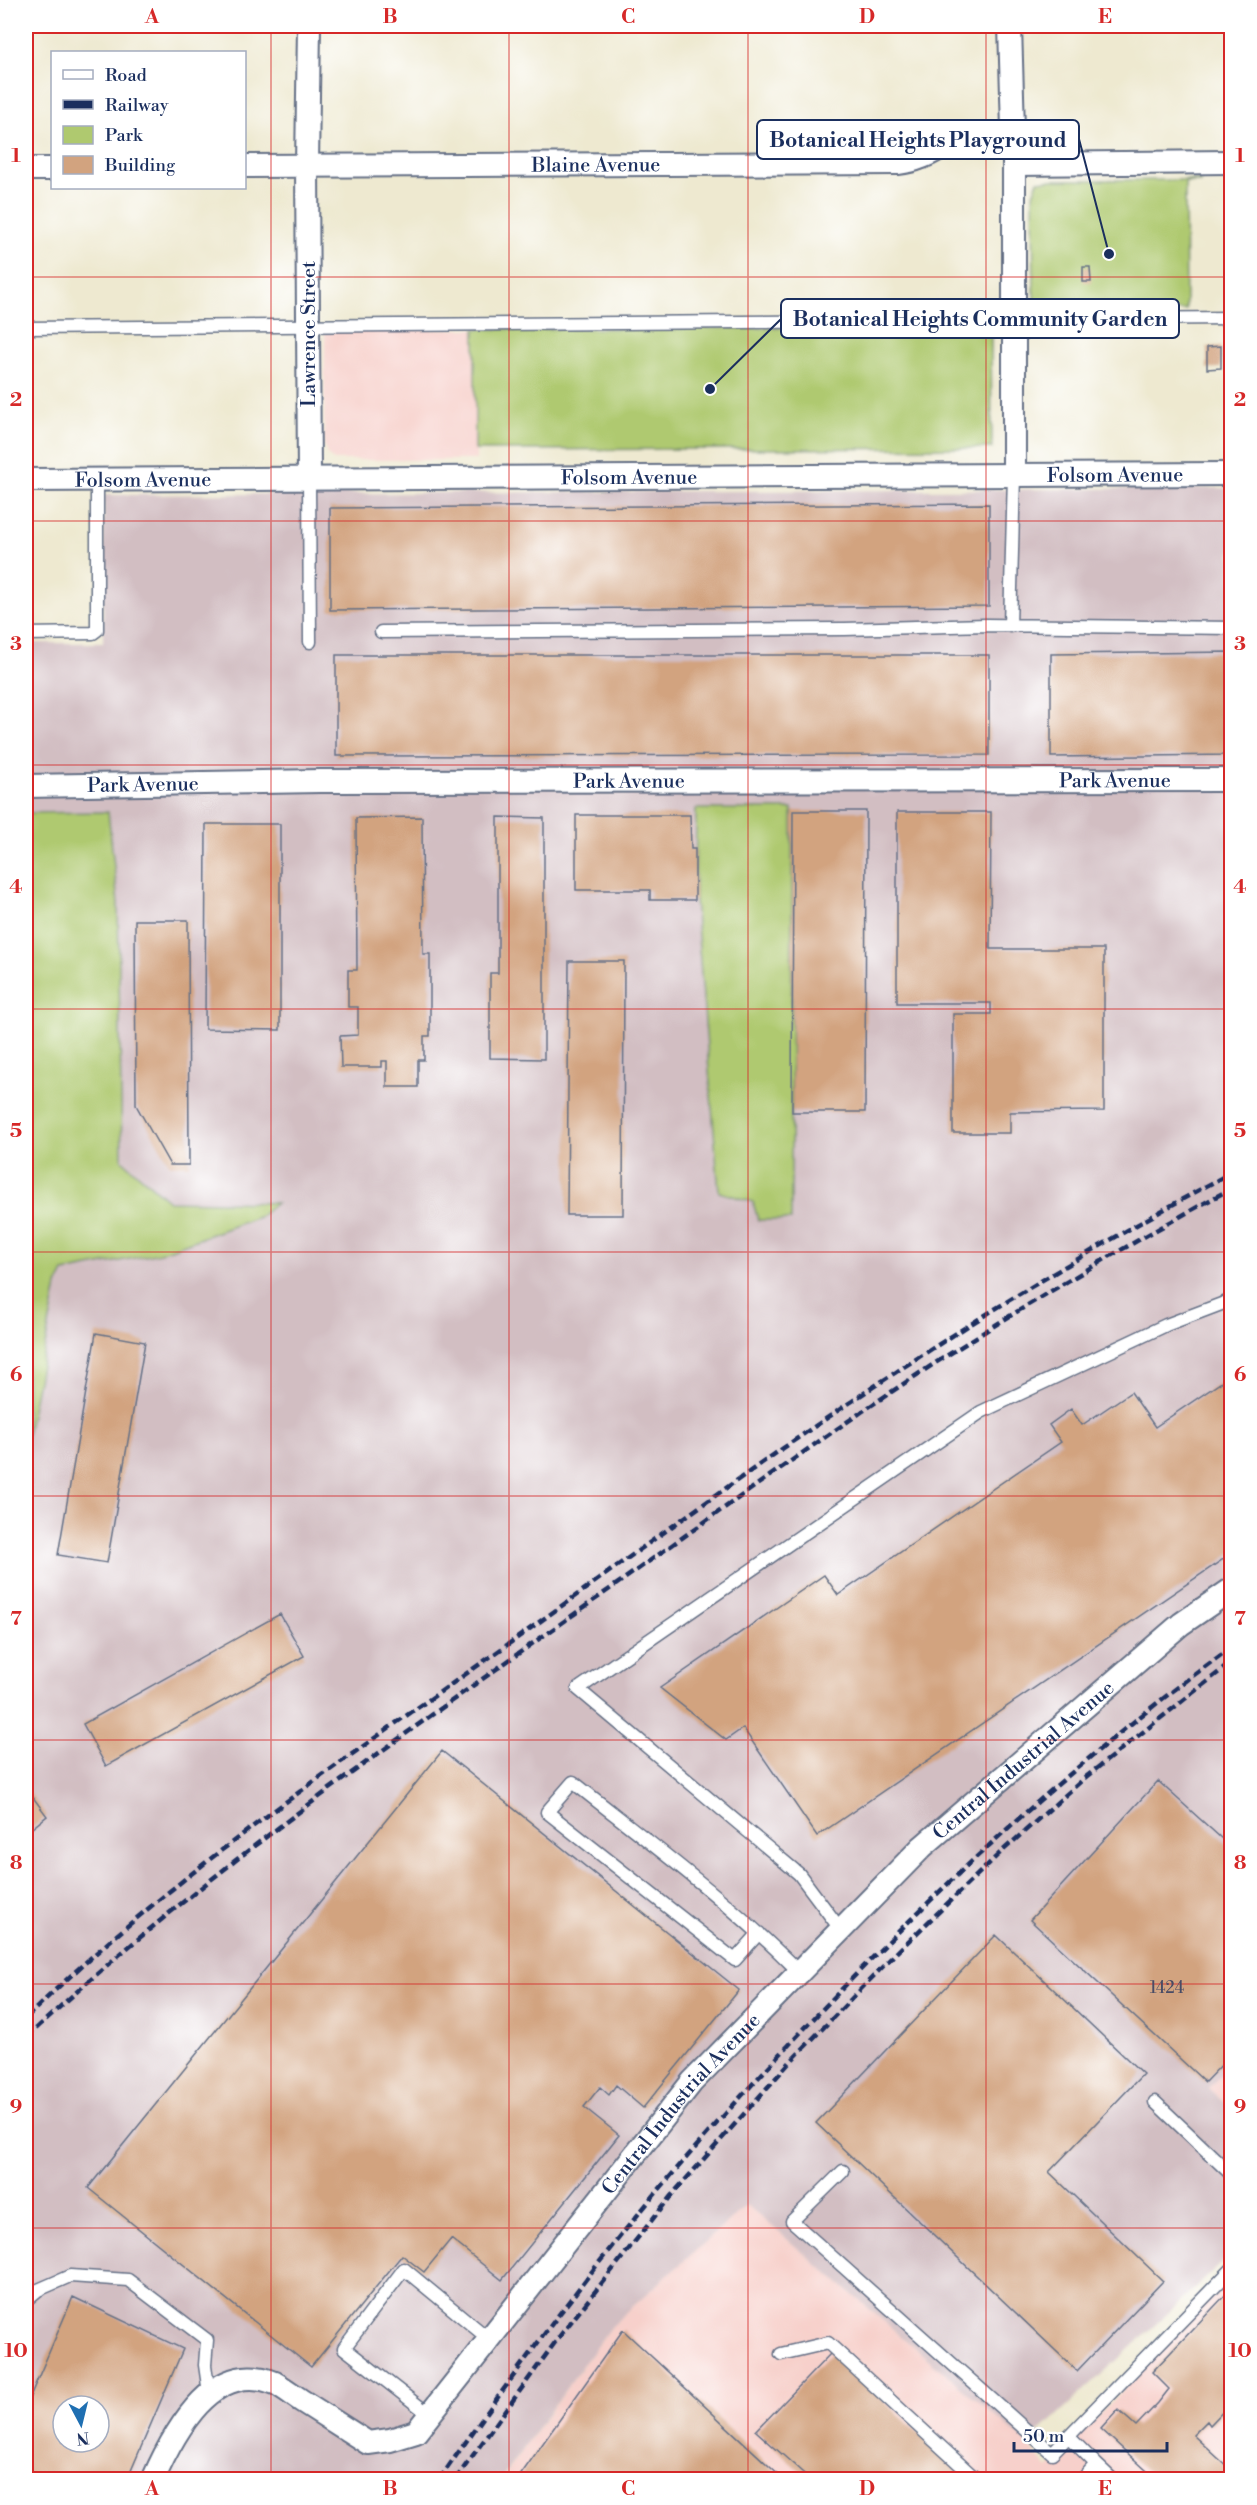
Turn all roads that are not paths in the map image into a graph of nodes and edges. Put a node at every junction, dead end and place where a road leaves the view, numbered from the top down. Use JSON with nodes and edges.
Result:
{"nodes":[{"id":1,"x":309,"y":26,"type":"edge"},
{"id":2,"x":1010,"y":26,"type":"edge"},
{"id":3,"x":944,"y":145,"type":"dead end"},
{"id":4,"x":1232,"y":162,"type":"edge"},
{"id":5,"x":1014,"y":164,"type":"junction"},
{"id":6,"x":307,"y":165,"type":"junction"},
{"id":7,"x":246,"y":166,"type":"edge"},
{"id":8,"x":26,"y":169,"type":"edge"},
{"id":9,"x":51,"y":169,"type":"edge"},
{"id":10,"x":1232,"y":318,"type":"edge"},
{"id":11,"x":1014,"y":320,"type":"junction"},
{"id":12,"x":309,"y":327,"type":"junction"},
{"id":13,"x":26,"y":328,"type":"edge"},
{"id":14,"x":1232,"y":474,"type":"edge"},
{"id":15,"x":1014,"y":475,"type":"junction"},
{"id":16,"x":309,"y":477,"type":"junction"},
{"id":17,"x":97,"y":479,"type":"junction"},
{"id":18,"x":26,"y":480,"type":"edge"},
{"id":19,"x":1010,"y":626,"type":"junction"},
{"id":20,"x":1232,"y":628,"type":"edge"},
{"id":21,"x":381,"y":632,"type":"dead end"},
{"id":22,"x":26,"y":634,"type":"edge"},
{"id":23,"x":310,"y":642,"type":"dead end"},
{"id":24,"x":1232,"y":780,"type":"edge"},
{"id":25,"x":26,"y":786,"type":"edge"},
{"id":26,"x":1232,"y":1300,"type":"edge"},
{"id":27,"x":1232,"y":1589,"type":"edge"},
{"id":28,"x":841,"y":1930,"type":"junction"},
{"id":29,"x":759,"y":1933,"type":"junction"},
{"id":30,"x":799,"y":1972,"type":"junction"},
{"id":31,"x":1155,"y":2102,"type":"dead end"},
{"id":32,"x":843,"y":2171,"type":"dead end"},
{"id":33,"x":1232,"y":2175,"type":"edge"},
{"id":34,"x":1232,"y":2269,"type":"edge"},
{"id":35,"x":26,"y":2300,"type":"edge"},
{"id":36,"x":489,"y":2339,"type":"junction"},
{"id":37,"x":781,"y":2354,"type":"dead end"},
{"id":38,"x":209,"y":2393,"type":"junction"},
{"id":39,"x":430,"y":2415,"type":"junction"},
{"id":40,"x":1068,"y":2436,"type":"junction"},
{"id":41,"x":1096,"y":2464,"type":"junction"},
{"id":42,"x":153,"y":2480,"type":"edge"},
{"id":43,"x":977,"y":2480,"type":"edge"},
{"id":44,"x":1082,"y":2480,"type":"edge"},
{"id":45,"x":1113,"y":2480,"type":"edge"}],
"edges":[{"from":1,"to":6,"type":"street","name":"Lawrence Street"},
{"from":2,"to":5,"type":"street"},
{"from":3,"to":6,"type":"street","name":"Blaine Avenue"},
{"from":4,"to":5,"type":"street"},
{"from":5,"to":11,"type":"street"},
{"from":6,"to":7,"type":"street","name":"Blaine Avenue"},
{"from":6,"to":12,"type":"street","name":"Lawrence Street"},
{"from":8,"to":9,"type":"street"},
{"from":10,"to":11,"type":"lane"},
{"from":11,"to":12,"type":"lane"},
{"from":11,"to":15,"type":"street"},
{"from":12,"to":13,"type":"lane"},
{"from":12,"to":16,"type":"street","name":"Lawrence Street"},
{"from":14,"to":15,"type":"street","name":"Folsom Avenue"},
{"from":15,"to":16,"type":"street","name":"Folsom Avenue"},
{"from":15,"to":19,"type":"lane"},
{"from":16,"to":17,"type":"street","name":"Folsom Avenue"},
{"from":16,"to":23,"type":"lane","name":"Lawrence Street"},
{"from":17,"to":18,"type":"street","name":"Folsom Avenue"},
{"from":17,"to":22,"type":"lane"},
{"from":19,"to":20,"type":"lane"},
{"from":19,"to":21,"type":"lane"},
{"from":24,"to":25,"type":"street","name":"Park Avenue"},
{"from":26,"to":28,"type":"lane"},
{"from":27,"to":28,"type":"street","name":"Central Industrial Avenue"},
{"from":28,"to":30,"type":"street","name":"Central Industrial Avenue"},
{"from":29,"to":29,"type":"lane"},
{"from":29,"to":30,"type":"lane"},
{"from":30,"to":36,"type":"street","name":"Central Industrial Avenue"},
{"from":31,"to":33,"type":"lane"},
{"from":32,"to":40,"type":"lane"},
{"from":34,"to":40,"type":"lane"},
{"from":35,"to":38,"type":"lane"},
{"from":36,"to":39,"type":"street","name":"Central Industrial Avenue"},
{"from":36,"to":39,"type":"lane"},
{"from":37,"to":43,"type":"lane"},
{"from":38,"to":39,"type":"street","name":"Central Industrial Avenue"},
{"from":38,"to":42,"type":"street","name":"Central Industrial Avenue"},
{"from":40,"to":41,"type":"lane"},
{"from":41,"to":44,"type":"lane"},
{"from":41,"to":45,"type":"lane"}]}
